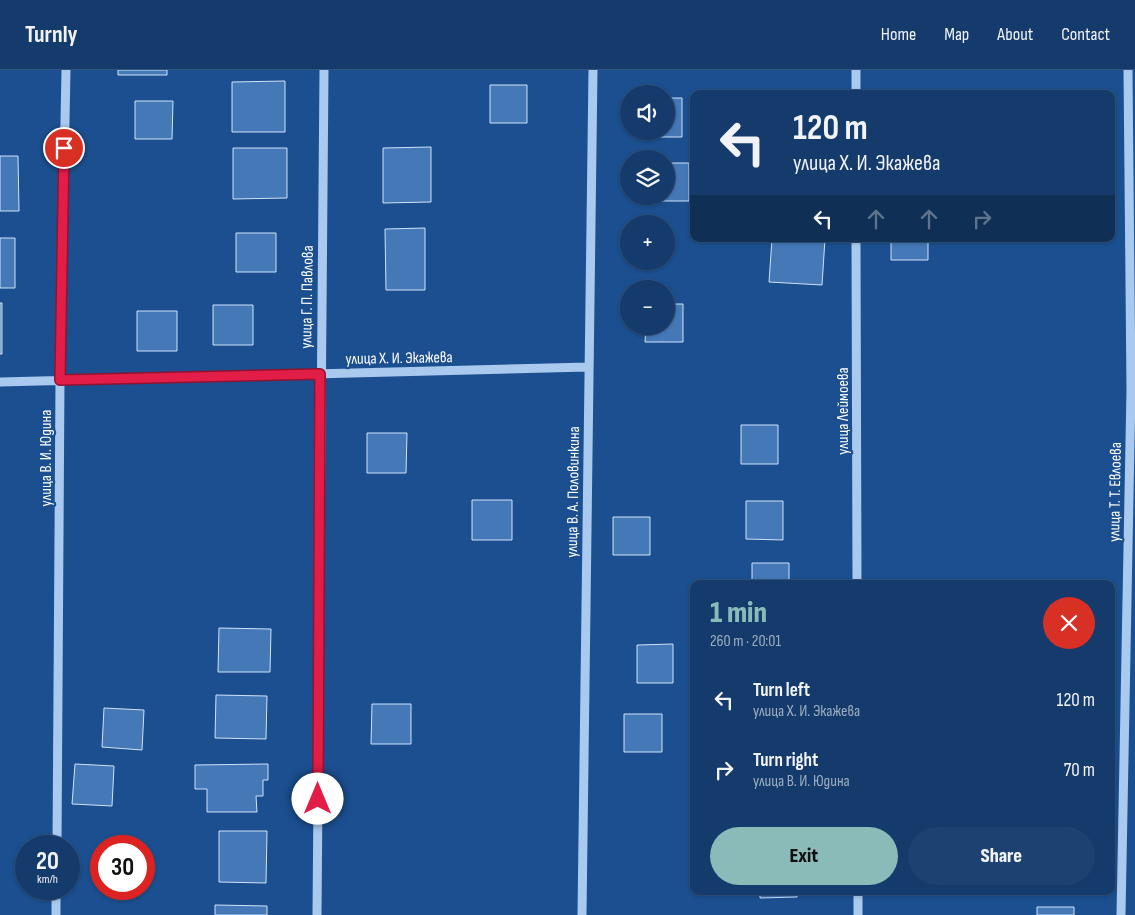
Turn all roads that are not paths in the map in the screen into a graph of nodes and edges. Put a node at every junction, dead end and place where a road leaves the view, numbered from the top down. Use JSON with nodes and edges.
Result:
{"nodes":[{"id":1,"x":66,"y":70,"type":"edge"},
{"id":2,"x":324,"y":70,"type":"edge"},
{"id":3,"x":593,"y":70,"type":"edge"},
{"id":4,"x":856,"y":70,"type":"edge"},
{"id":5,"x":1128,"y":70,"type":"edge"},
{"id":6,"x":856,"y":90,"type":"edge"},
{"id":7,"x":856,"y":242,"type":"edge"},
{"id":8,"x":588,"y":367,"type":"junction"},
{"id":9,"x":320,"y":374,"type":"junction"},
{"id":10,"x":60,"y":380,"type":"junction"},
{"id":11,"x":0,"y":382,"type":"edge"},
{"id":12,"x":857,"y":580,"type":"edge"},
{"id":13,"x":57,"y":835,"type":"edge"},
{"id":14,"x":858,"y":895,"type":"edge"},
{"id":15,"x":56,"y":900,"type":"edge"},
{"id":16,"x":56,"y":915,"type":"edge"},
{"id":17,"x":317,"y":915,"type":"edge"},
{"id":18,"x":582,"y":915,"type":"edge"},
{"id":19,"x":858,"y":915,"type":"edge"},
{"id":20,"x":1121,"y":915,"type":"edge"}],
"edges":[{"from":1,"to":10,"type":"street","name":"улица В. И. Юдина"},
{"from":2,"to":9,"type":"street","name":"улица Г. П. Павлова"},
{"from":3,"to":8,"type":"street","name":"улица В. А. Половинкина"},
{"from":4,"to":6,"type":"street"},
{"from":5,"to":20,"type":"street","name":"улица Т. Т. Евлоева"},
{"from":7,"to":12,"type":"street","name":"улица Леймоева"},
{"from":8,"to":9,"type":"street","name":"улица Х. И. Экажева"},
{"from":8,"to":18,"type":"street","name":"улица В. А. Половинкина"},
{"from":9,"to":10,"type":"street","name":"улица Х. И. Экажева"},
{"from":9,"to":17,"type":"street","name":"улица Г. П. Павлова"},
{"from":10,"to":11,"type":"street","name":"улица Х. И. Экажева"},
{"from":10,"to":13,"type":"street","name":"улица В. И. Юдина"},
{"from":14,"to":19,"type":"street"},
{"from":15,"to":16,"type":"street"}]}
